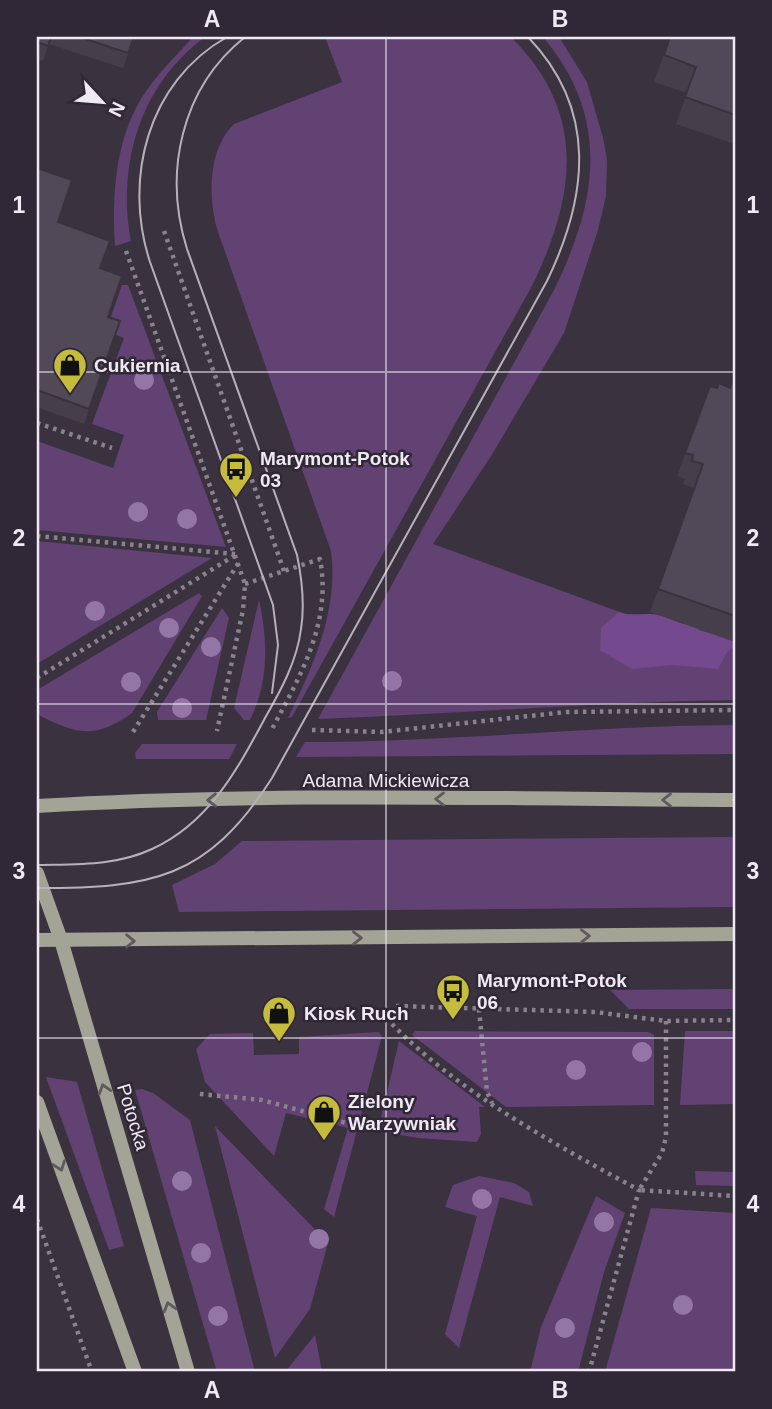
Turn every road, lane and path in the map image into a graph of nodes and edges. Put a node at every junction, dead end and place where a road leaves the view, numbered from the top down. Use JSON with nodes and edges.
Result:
{"nodes":[{"id":1,"x":164,"y":231,"type":"dead end"},
{"id":2,"x":126,"y":251,"type":"dead end"},
{"id":3,"x":37,"y":423,"type":"edge"},
{"id":4,"x":113,"y":448,"type":"dead end"},
{"id":5,"x":37,"y":536,"type":"edge"},
{"id":6,"x":237,"y":554,"type":"junction"},
{"id":7,"x":239,"y":562,"type":"junction"},
{"id":8,"x":284,"y":571,"type":"junction"},
{"id":9,"x":245,"y":584,"type":"junction"},
{"id":10,"x":37,"y":678,"type":"edge"},
{"id":11,"x":735,"y":710,"type":"edge"},
{"id":12,"x":312,"y":730,"type":"dead end"},
{"id":13,"x":217,"y":731,"type":"dead end"},
{"id":14,"x":271,"y":731,"type":"dead end"},
{"id":15,"x":133,"y":732,"type":"dead end"},
{"id":16,"x":735,"y":800,"type":"edge"},
{"id":17,"x":37,"y":807,"type":"edge"},
{"id":18,"x":37,"y":873,"type":"edge"},
{"id":19,"x":735,"y":934,"type":"edge"},
{"id":20,"x":37,"y":940,"type":"edge"},
{"id":21,"x":61,"y":940,"type":"junction"},
{"id":22,"x":396,"y":1006,"type":"dead end"},
{"id":23,"x":479,"y":1009,"type":"junction"},
{"id":24,"x":735,"y":1020,"type":"edge"},
{"id":25,"x":666,"y":1021,"type":"junction"},
{"id":26,"x":392,"y":1024,"type":"dead end"},
{"id":27,"x":200,"y":1094,"type":"dead end"},
{"id":28,"x":37,"y":1102,"type":"edge"},
{"id":29,"x":492,"y":1104,"type":"junction"},
{"id":30,"x":368,"y":1129,"type":"dead end"},
{"id":31,"x":639,"y":1190,"type":"junction"},
{"id":32,"x":735,"y":1196,"type":"edge"},
{"id":33,"x":37,"y":1219,"type":"edge"},
{"id":34,"x":92,"y":1372,"type":"edge"},
{"id":35,"x":135,"y":1372,"type":"edge"},
{"id":36,"x":188,"y":1372,"type":"edge"},
{"id":37,"x":589,"y":1372,"type":"edge"}],
"edges":[{"from":1,"to":8,"type":"path"},
{"from":2,"to":6,"type":"path"},
{"from":3,"to":4,"type":"path"},
{"from":5,"to":6,"type":"path"},
{"from":6,"to":7,"type":"path"},
{"from":6,"to":10,"type":"path"},
{"from":7,"to":9,"type":"path"},
{"from":7,"to":15,"type":"path"},
{"from":8,"to":9,"type":"path"},
{"from":8,"to":14,"type":"path"},
{"from":9,"to":13,"type":"path"},
{"from":11,"to":12,"type":"path"},
{"from":16,"to":17,"type":"street","name":"Adama Mickiewicza","one_way":true},
{"from":18,"to":21,"type":"street","name":"Potocka"},
{"from":21,"to":19,"type":"street","one_way":true},
{"from":20,"to":21,"type":"street"},
{"from":36,"to":21,"type":"street","name":"Potocka","one_way":true},
{"from":22,"to":23,"type":"path"},
{"from":23,"to":25,"type":"path"},
{"from":23,"to":29,"type":"path"},
{"from":24,"to":25,"type":"path"},
{"from":25,"to":31,"type":"path"},
{"from":26,"to":29,"type":"path"},
{"from":27,"to":30,"type":"path"},
{"from":28,"to":35,"type":"street","one_way":true},
{"from":29,"to":31,"type":"path"},
{"from":31,"to":32,"type":"path"},
{"from":31,"to":37,"type":"path"},
{"from":33,"to":34,"type":"path"}]}
